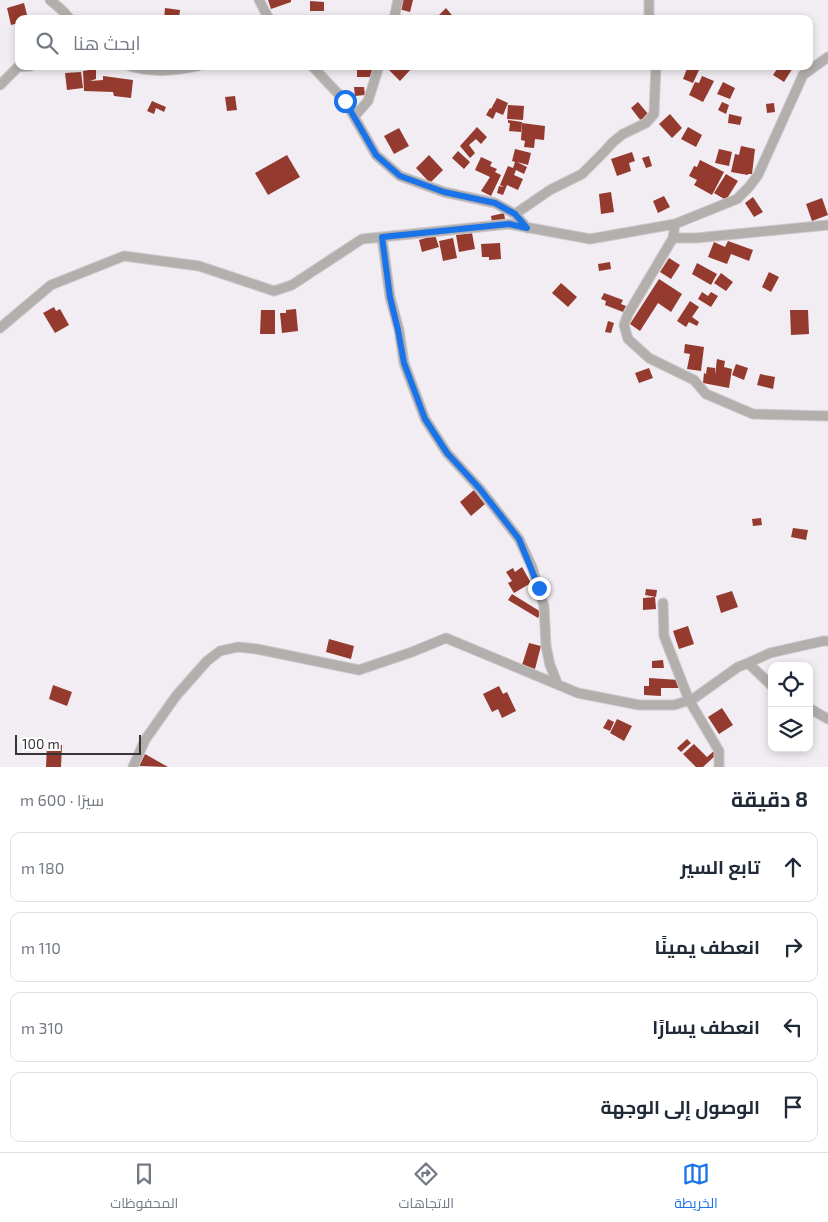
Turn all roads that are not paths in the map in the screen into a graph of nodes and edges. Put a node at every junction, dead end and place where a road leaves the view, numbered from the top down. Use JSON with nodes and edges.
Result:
{"nodes":[{"id":1,"x":50,"y":0,"type":"edge"},
{"id":2,"x":259,"y":0,"type":"edge"},
{"id":3,"x":398,"y":0,"type":"edge"},
{"id":4,"x":649,"y":0,"type":"edge"},
{"id":5,"x":67,"y":15,"type":"edge"},
{"id":6,"x":266,"y":15,"type":"edge"},
{"id":7,"x":395,"y":15,"type":"edge"},
{"id":8,"x":649,"y":15,"type":"edge"},
{"id":9,"x":828,"y":57,"type":"edge"},
{"id":10,"x":813,"y":68,"type":"edge"},
{"id":11,"x":15,"y":70,"type":"edge"},
{"id":12,"x":141,"y":70,"type":"edge"},
{"id":13,"x":179,"y":70,"type":"edge"},
{"id":14,"x":316,"y":70,"type":"edge"},
{"id":15,"x":379,"y":70,"type":"edge"},
{"id":16,"x":656,"y":70,"type":"edge"},
{"id":17,"x":811,"y":70,"type":"edge"},
{"id":18,"x":0,"y":85,"type":"edge"},
{"id":19,"x":354,"y":117,"type":"junction"},
{"id":20,"x":515,"y":214,"type":"junction"},
{"id":21,"x":675,"y":224,"type":"junction"},
{"id":22,"x":828,"y":225,"type":"edge"},
{"id":23,"x":527,"y":228,"type":"junction"},
{"id":24,"x":382,"y":237,"type":"junction"},
{"id":25,"x":673,"y":238,"type":"junction"},
{"id":26,"x":0,"y":328,"type":"edge"},
{"id":27,"x":828,"y":416,"type":"edge"},
{"id":28,"x":663,"y":603,"type":"dead end"},
{"id":29,"x":828,"y":641,"type":"edge"},
{"id":30,"x":748,"y":663,"type":"junction"},
{"id":31,"x":768,"y":682,"type":"edge"},
{"id":32,"x":558,"y":685,"type":"junction"},
{"id":33,"x":689,"y":700,"type":"junction"},
{"id":34,"x":813,"y":710,"type":"edge"},
{"id":35,"x":828,"y":719,"type":"edge"},
{"id":36,"x":133,"y":767,"type":"edge"},
{"id":37,"x":719,"y":767,"type":"edge"}],
"edges":[{"from":1,"to":5,"type":"street"},
{"from":2,"to":6,"type":"street"},
{"from":3,"to":7,"type":"street"},
{"from":4,"to":8,"type":"street"},
{"from":9,"to":10,"type":"street"},
{"from":11,"to":18,"type":"street"},
{"from":12,"to":13,"type":"street"},
{"from":14,"to":19,"type":"street"},
{"from":15,"to":19,"type":"street"},
{"from":16,"to":20,"type":"street"},
{"from":17,"to":21,"type":"street"},
{"from":19,"to":20,"type":"street"},
{"from":20,"to":23,"type":"street"},
{"from":21,"to":23,"type":"street"},
{"from":21,"to":25,"type":"street"},
{"from":22,"to":25,"type":"street"},
{"from":23,"to":24,"type":"street"},
{"from":24,"to":26,"type":"street"},
{"from":24,"to":32,"type":"street"},
{"from":25,"to":27,"type":"street"},
{"from":28,"to":33,"type":"street"},
{"from":29,"to":30,"type":"street"},
{"from":30,"to":31,"type":"street"},
{"from":30,"to":33,"type":"street"},
{"from":32,"to":33,"type":"street"},
{"from":32,"to":36,"type":"street"},
{"from":33,"to":37,"type":"street"},
{"from":34,"to":35,"type":"street"}]}
